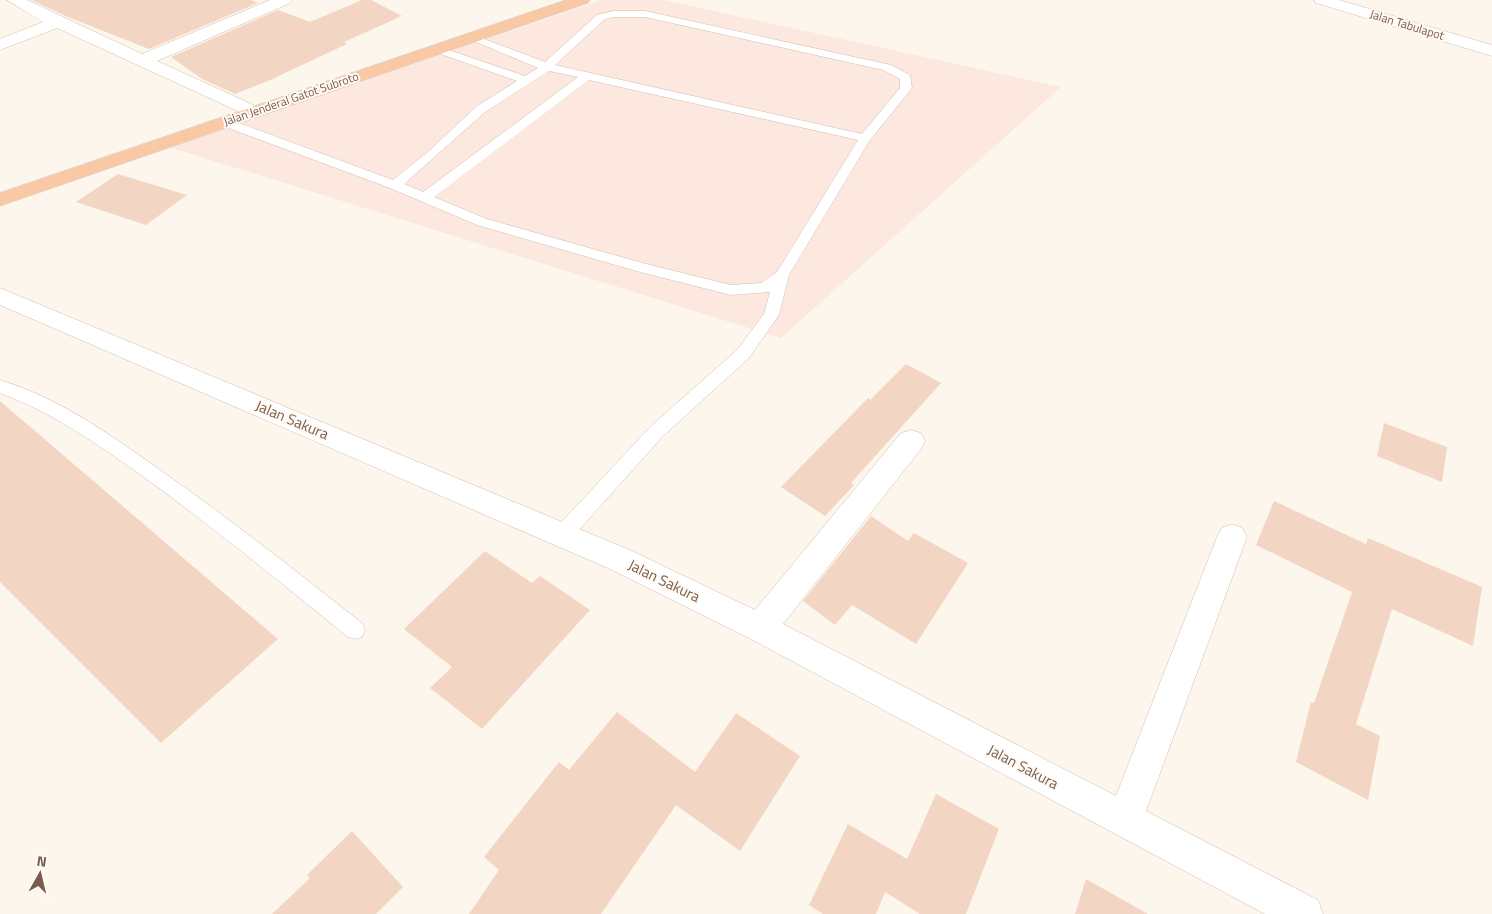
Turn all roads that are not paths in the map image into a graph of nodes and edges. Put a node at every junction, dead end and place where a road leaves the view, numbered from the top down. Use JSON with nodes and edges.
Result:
{"nodes":[{"id":1,"x":15,"y":0,"type":"edge"},
{"id":2,"x":284,"y":0,"type":"edge"},
{"id":3,"x":582,"y":0,"type":"edge"},
{"id":4,"x":1322,"y":0,"type":"edge"},
{"id":5,"x":1359,"y":5,"type":"edge"},
{"id":6,"x":57,"y":22,"type":"junction"},
{"id":7,"x":472,"y":38,"type":"junction"},
{"id":8,"x":0,"y":45,"type":"edge"},
{"id":9,"x":439,"y":50,"type":"junction"},
{"id":10,"x":1492,"y":51,"type":"edge"},
{"id":11,"x":142,"y":61,"type":"junction"},
{"id":12,"x":547,"y":67,"type":"junction"},
{"id":13,"x":586,"y":76,"type":"junction"},
{"id":14,"x":526,"y":80,"type":"junction"},
{"id":15,"x":253,"y":112,"type":"junction"},
{"id":16,"x":224,"y":122,"type":"junction"},
{"id":17,"x":865,"y":138,"type":"junction"},
{"id":18,"x":395,"y":185,"type":"junction"},
{"id":19,"x":424,"y":198,"type":"junction"},
{"id":20,"x":0,"y":200,"type":"edge"},
{"id":21,"x":782,"y":275,"type":"junction"},
{"id":22,"x":0,"y":296,"type":"edge"},
{"id":23,"x":0,"y":386,"type":"edge"},
{"id":24,"x":911,"y":441,"type":"dead end"},
{"id":25,"x":562,"y":535,"type":"junction"},
{"id":26,"x":1232,"y":537,"type":"dead end"},
{"id":27,"x":760,"y":628,"type":"junction"},
{"id":28,"x":355,"y":630,"type":"dead end"},
{"id":29,"x":1124,"y":820,"type":"junction"},
{"id":30,"x":1304,"y":914,"type":"edge"}],
"edges":[{"from":1,"to":6,"type":"street"},
{"from":2,"to":11,"type":"street"},
{"from":3,"to":7,"type":"highway","name":"Jalan Jenderal Gatot Subroto"},
{"from":4,"to":5,"type":"street","name":"Jalan Tabulapot"},
{"from":5,"to":10,"type":"street","name":"Jalan Tabulapot"},
{"from":6,"to":8,"type":"street"},
{"from":6,"to":11,"type":"street"},
{"from":7,"to":9,"type":"highway","name":"Jalan Jenderal Gatot Subroto"},
{"from":7,"to":12,"type":"lane"},
{"from":9,"to":14,"type":"lane"},
{"from":9,"to":15,"type":"highway","name":"Jalan Jenderal Gatot Subroto"},
{"from":11,"to":15,"type":"street"},
{"from":12,"to":13,"type":"lane"},
{"from":12,"to":14,"type":"lane"},
{"from":12,"to":17,"type":"lane"},
{"from":13,"to":17,"type":"lane"},
{"from":13,"to":19,"type":"lane"},
{"from":14,"to":18,"type":"lane"},
{"from":15,"to":16,"type":"highway","name":"Jalan Jenderal Gatot Subroto"},
{"from":16,"to":18,"type":"lane"},
{"from":16,"to":20,"type":"highway","name":"Jalan Jenderal Gatot Subroto"},
{"from":17,"to":21,"type":"lane"},
{"from":18,"to":19,"type":"lane"},
{"from":19,"to":21,"type":"lane"},
{"from":21,"to":25,"type":"lane"},
{"from":22,"to":25,"type":"street","name":"Jalan Sakura"},
{"from":23,"to":28,"type":"lane"},
{"from":24,"to":27,"type":"street"},
{"from":25,"to":27,"type":"street","name":"Jalan Sakura"},
{"from":26,"to":29,"type":"street"},
{"from":27,"to":29,"type":"street","name":"Jalan Sakura"},
{"from":29,"to":30,"type":"street","name":"Jalan Sakura"}]}
